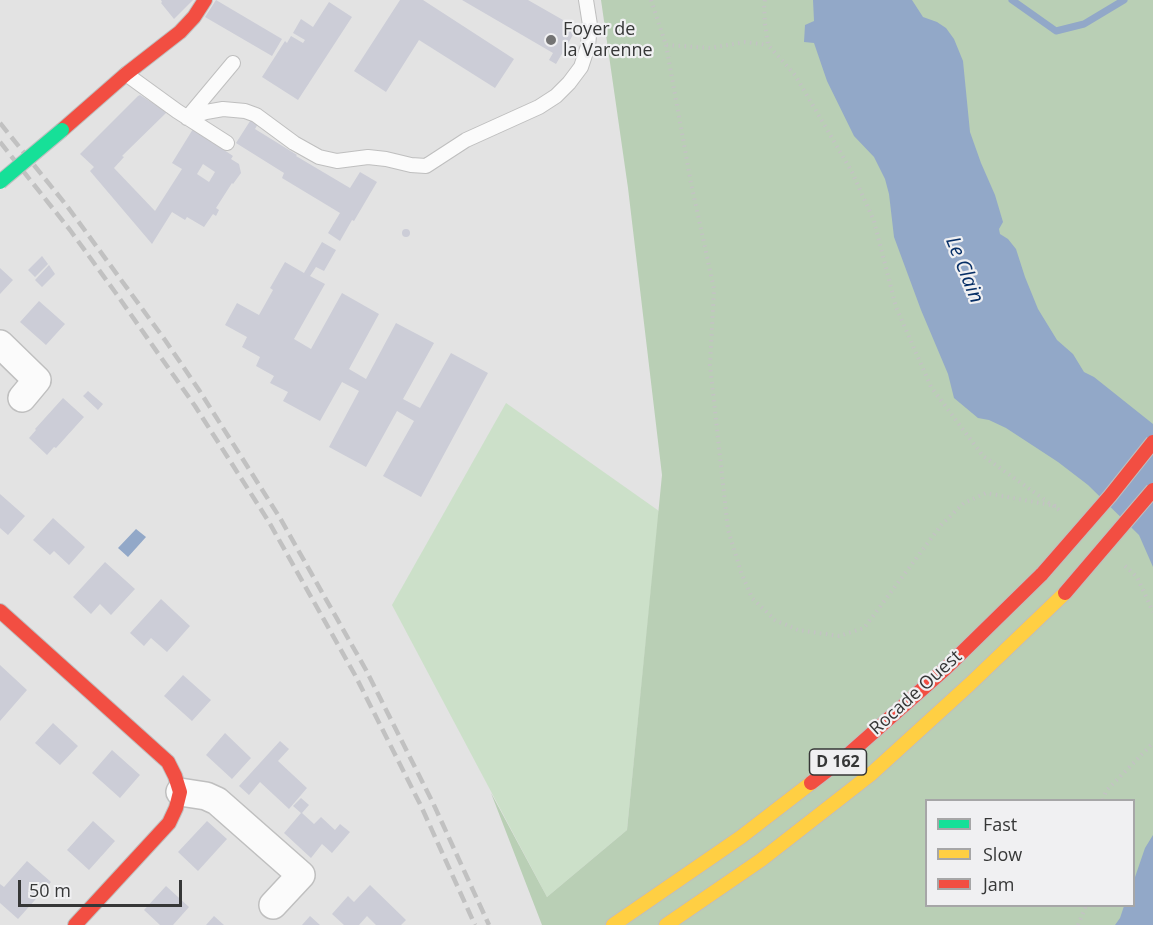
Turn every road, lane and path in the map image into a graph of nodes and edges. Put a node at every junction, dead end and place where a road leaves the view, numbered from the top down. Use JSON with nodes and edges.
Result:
{"nodes":[{"id":1,"x":205,"y":0,"type":"edge"},
{"id":2,"x":586,"y":0,"type":"edge"},
{"id":3,"x":651,"y":0,"type":"edge"},
{"id":4,"x":765,"y":0,"type":"edge"},
{"id":5,"x":666,"y":45,"type":"junction"},
{"id":6,"x":768,"y":45,"type":"junction"},
{"id":7,"x":233,"y":63,"type":"dead end"},
{"id":8,"x":126,"y":74,"type":"junction"},
{"id":9,"x":187,"y":118,"type":"junction"},
{"id":10,"x":227,"y":143,"type":"dead end"},
{"id":11,"x":0,"y":182,"type":"edge"},
{"id":12,"x":0,"y":344,"type":"edge"},
{"id":13,"x":22,"y":398,"type":"dead end"},
{"id":14,"x":1153,"y":442,"type":"edge"},
{"id":15,"x":1153,"y":490,"type":"edge"},
{"id":16,"x":0,"y":611,"type":"edge"},
{"id":17,"x":1153,"y":743,"type":"edge"},
{"id":18,"x":180,"y":792,"type":"junction"},
{"id":19,"x":1104,"y":799,"type":"edge"},
{"id":20,"x":273,"y":904,"type":"dead end"},
{"id":21,"x":1086,"y":907,"type":"edge"},
{"id":22,"x":75,"y":925,"type":"edge"},
{"id":23,"x":613,"y":925,"type":"edge"},
{"id":24,"x":666,"y":925,"type":"edge"},
{"id":25,"x":1078,"y":925,"type":"edge"}],
"edges":[{"from":1,"to":8,"type":"main road"},
{"from":2,"to":9,"type":"lane"},
{"from":3,"to":5,"type":"path"},
{"from":4,"to":6,"type":"path"},
{"from":5,"to":6,"type":"path"},
{"from":5,"to":6,"type":"path"},
{"from":7,"to":9,"type":"lane"},
{"from":8,"to":9,"type":"lane"},
{"from":8,"to":11,"type":"main road","bridge":true},
{"from":9,"to":10,"type":"lane"},
{"from":12,"to":13,"type":"street"},
{"from":14,"to":23,"type":"main road","name":"Rocade Ouest","number":"D 162","bridge":true},
{"from":15,"to":24,"type":"main road","name":"Rocade Ouest","number":"D 162","bridge":true},
{"from":16,"to":18,"type":"main road"},
{"from":17,"to":19,"type":"path"},
{"from":18,"to":20,"type":"street"},
{"from":18,"to":22,"type":"main road"},
{"from":21,"to":25,"type":"path"}]}
